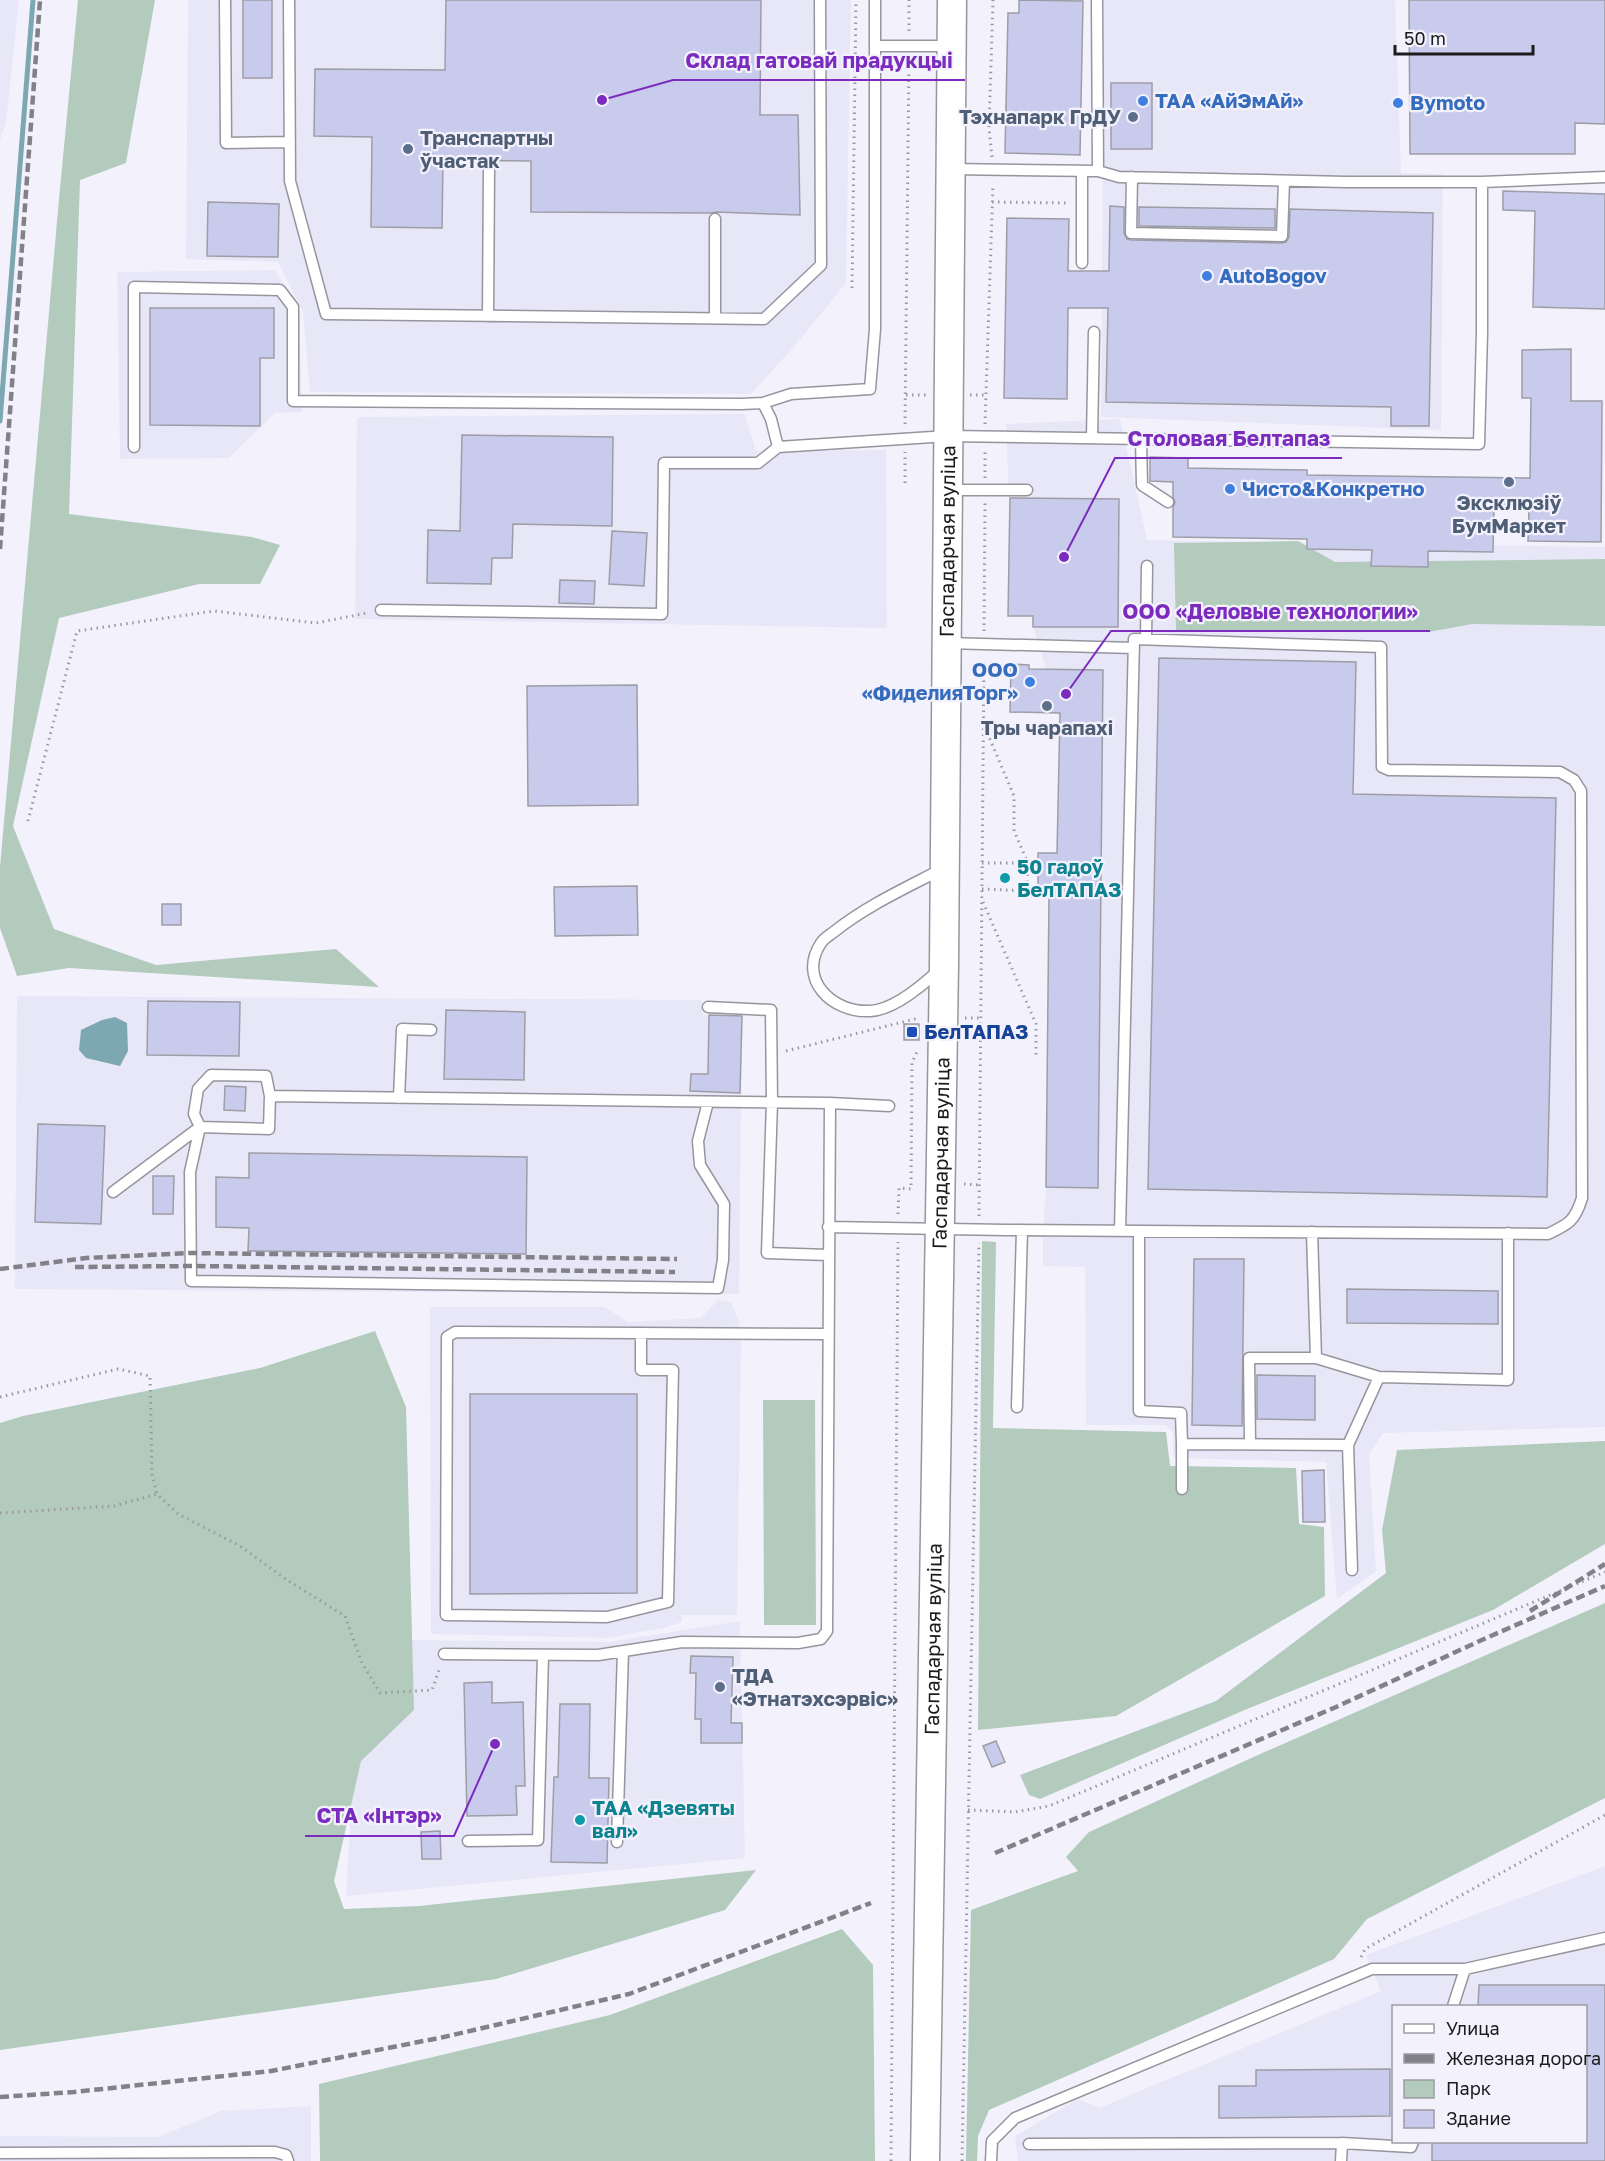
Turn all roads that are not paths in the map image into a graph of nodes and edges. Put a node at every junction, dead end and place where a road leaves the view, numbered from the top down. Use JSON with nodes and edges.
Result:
{"nodes":[{"id":1,"x":225,"y":0,"type":"edge"},
{"id":2,"x":289,"y":0,"type":"edge"},
{"id":3,"x":820,"y":0,"type":"edge"},
{"id":4,"x":875,"y":0,"type":"edge"},
{"id":5,"x":952,"y":0,"type":"edge"},
{"id":6,"x":1097,"y":0,"type":"edge"},
{"id":7,"x":875,"y":46,"type":"junction"},
{"id":8,"x":952,"y":46,"type":"junction"},
{"id":9,"x":290,"y":142,"type":"junction"},
{"id":10,"x":489,"y":169,"type":"dead end"},
{"id":11,"x":950,"y":169,"type":"junction"},
{"id":12,"x":1082,"y":171,"type":"junction"},
{"id":13,"x":1098,"y":171,"type":"junction"},
{"id":14,"x":1132,"y":177,"type":"junction"},
{"id":15,"x":1605,"y":177,"type":"edge"},
{"id":16,"x":1284,"y":181,"type":"junction"},
{"id":17,"x":1482,"y":182,"type":"junction"},
{"id":18,"x":715,"y":219,"type":"dead end"},
{"id":19,"x":1082,"y":263,"type":"dead end"},
{"id":20,"x":488,"y":316,"type":"junction"},
{"id":21,"x":715,"y":318,"type":"junction"},
{"id":22,"x":1094,"y":332,"type":"dead end"},
{"id":23,"x":763,"y":403,"type":"junction"},
{"id":24,"x":948,"y":436,"type":"junction"},
{"id":25,"x":1092,"y":438,"type":"junction"},
{"id":26,"x":1142,"y":439,"type":"junction"},
{"id":27,"x":134,"y":447,"type":"dead end"},
{"id":28,"x":778,"y":447,"type":"junction"},
{"id":29,"x":948,"y":490,"type":"junction"},
{"id":30,"x":1027,"y":490,"type":"dead end"},
{"id":31,"x":1168,"y":502,"type":"dead end"},
{"id":32,"x":1148,"y":566,"type":"dead end"},
{"id":33,"x":381,"y":610,"type":"road end"},
{"id":34,"x":1146,"y":639,"type":"junction"},
{"id":35,"x":947,"y":643,"type":"junction"},
{"id":36,"x":1134,"y":648,"type":"junction"},
{"id":37,"x":945,"y":867,"type":"junction"},
{"id":38,"x":944,"y":965,"type":"junction"},
{"id":39,"x":708,"y":1007,"type":"dead end"},
{"id":40,"x":431,"y":1030,"type":"dead end"},
{"id":41,"x":270,"y":1096,"type":"junction"},
{"id":42,"x":399,"y":1098,"type":"junction"},
{"id":43,"x":708,"y":1101,"type":"junction"},
{"id":44,"x":772,"y":1102,"type":"junction"},
{"id":45,"x":830,"y":1103,"type":"junction"},
{"id":46,"x":889,"y":1106,"type":"dead end"},
{"id":47,"x":200,"y":1127,"type":"junction"},
{"id":48,"x":112,"y":1192,"type":"dead end"},
{"id":49,"x":828,"y":1227,"type":"junction"},
{"id":50,"x":940,"y":1228,"type":"junction"},
{"id":51,"x":1022,"y":1230,"type":"junction"},
{"id":52,"x":1120,"y":1231,"type":"junction"},
{"id":53,"x":1139,"y":1231,"type":"junction"},
{"id":54,"x":1312,"y":1232,"type":"junction"},
{"id":55,"x":1508,"y":1233,"type":"junction"},
{"id":56,"x":828,"y":1255,"type":"junction"},
{"id":57,"x":641,"y":1333,"type":"junction"},
{"id":58,"x":828,"y":1335,"type":"junction"},
{"id":59,"x":1316,"y":1358,"type":"junction"},
{"id":60,"x":1379,"y":1377,"type":"junction"},
{"id":61,"x":1017,"y":1407,"type":"dead end"},
{"id":62,"x":1250,"y":1443,"type":"junction"},
{"id":63,"x":1182,"y":1444,"type":"junction"},
{"id":64,"x":1348,"y":1444,"type":"junction"},
{"id":65,"x":1182,"y":1489,"type":"dead end"},
{"id":66,"x":1352,"y":1570,"type":"dead end"},
{"id":67,"x":623,"y":1651,"type":"junction"},
{"id":68,"x":444,"y":1654,"type":"road end"},
{"id":69,"x":543,"y":1655,"type":"junction"},
{"id":70,"x":468,"y":1840,"type":"dead end"},
{"id":71,"x":617,"y":1842,"type":"dead end"},
{"id":72,"x":1605,"y":1938,"type":"edge"},
{"id":73,"x":1465,"y":1969,"type":"junction"},
{"id":74,"x":1454,"y":2005,"type":"edge"},
{"id":75,"x":1342,"y":2143,"type":"junction"},
{"id":76,"x":1413,"y":2143,"type":"edge"},
{"id":77,"x":1029,"y":2144,"type":"dead end"},
{"id":78,"x":0,"y":2153,"type":"edge"},
{"id":79,"x":288,"y":2161,"type":"edge"},
{"id":80,"x":925,"y":2161,"type":"edge"},
{"id":81,"x":992,"y":2161,"type":"edge"},
{"id":82,"x":1341,"y":2161,"type":"edge"}],
"edges":[{"from":1,"to":9,"type":"lane"},
{"from":2,"to":9,"type":"lane"},
{"from":3,"to":21,"type":"lane"},
{"from":4,"to":7,"type":"lane"},
{"from":5,"to":8,"type":"street","name":"Гаспадарчая вуліца"},
{"from":6,"to":13,"type":"lane"},
{"from":7,"to":8,"type":"lane"},
{"from":7,"to":23,"type":"lane"},
{"from":8,"to":11,"type":"street","name":"Гаспадарчая вуліца"},
{"from":9,"to":20,"type":"lane"},
{"from":10,"to":20,"type":"lane"},
{"from":11,"to":12,"type":"lane"},
{"from":11,"to":24,"type":"street","name":"Гаспадарчая вуліца"},
{"from":12,"to":13,"type":"lane"},
{"from":12,"to":19,"type":"lane"},
{"from":13,"to":14,"type":"lane"},
{"from":14,"to":16,"type":"lane"},
{"from":14,"to":16,"type":"lane"},
{"from":15,"to":17,"type":"lane"},
{"from":16,"to":17,"type":"lane"},
{"from":17,"to":26,"type":"lane"},
{"from":18,"to":21,"type":"lane"},
{"from":20,"to":21,"type":"lane"},
{"from":22,"to":25,"type":"lane"},
{"from":23,"to":27,"type":"lane"},
{"from":23,"to":28,"type":"lane"},
{"from":24,"to":25,"type":"lane"},
{"from":24,"to":28,"type":"lane"},
{"from":24,"to":29,"type":"street","name":"Гаспадарчая вуліца"},
{"from":25,"to":26,"type":"lane"},
{"from":26,"to":31,"type":"lane"},
{"from":28,"to":33,"type":"lane"},
{"from":29,"to":30,"type":"lane"},
{"from":29,"to":35,"type":"street","name":"Гаспадарчая вуліца"},
{"from":32,"to":34,"type":"lane"},
{"from":34,"to":36,"type":"lane"},
{"from":34,"to":55,"type":"lane"},
{"from":35,"to":36,"type":"lane"},
{"from":35,"to":37,"type":"street","name":"Гаспадарчая вуліца"},
{"from":36,"to":52,"type":"lane"},
{"from":37,"to":38,"type":"street","name":"Гаспадарчая вуліца"},
{"from":37,"to":38,"type":"lane"},
{"from":38,"to":50,"type":"street","name":"Гаспадарчая вуліца"},
{"from":39,"to":44,"type":"lane"},
{"from":40,"to":42,"type":"lane"},
{"from":41,"to":42,"type":"lane"},
{"from":41,"to":47,"type":"lane"},
{"from":41,"to":47,"type":"lane"},
{"from":42,"to":43,"type":"lane"},
{"from":43,"to":44,"type":"lane"},
{"from":43,"to":47,"type":"lane"},
{"from":44,"to":45,"type":"lane"},
{"from":44,"to":56,"type":"lane"},
{"from":45,"to":46,"type":"lane"},
{"from":45,"to":49,"type":"lane"},
{"from":47,"to":48,"type":"lane"},
{"from":49,"to":50,"type":"lane"},
{"from":49,"to":56,"type":"lane"},
{"from":50,"to":51,"type":"lane"},
{"from":50,"to":80,"type":"street","name":"Гаспадарчая вуліца"},
{"from":51,"to":52,"type":"lane"},
{"from":51,"to":61,"type":"lane"},
{"from":52,"to":53,"type":"lane"},
{"from":53,"to":54,"type":"lane"},
{"from":53,"to":63,"type":"lane"},
{"from":54,"to":55,"type":"lane"},
{"from":54,"to":59,"type":"lane"},
{"from":55,"to":60,"type":"lane"},
{"from":56,"to":58,"type":"lane"},
{"from":57,"to":57,"type":"lane"},
{"from":57,"to":58,"type":"lane"},
{"from":58,"to":67,"type":"lane"},
{"from":59,"to":60,"type":"lane"},
{"from":59,"to":62,"type":"lane"},
{"from":60,"to":64,"type":"lane"},
{"from":62,"to":63,"type":"lane"},
{"from":62,"to":64,"type":"lane"},
{"from":63,"to":65,"type":"lane"},
{"from":64,"to":66,"type":"lane"},
{"from":67,"to":69,"type":"lane"},
{"from":67,"to":71,"type":"lane"},
{"from":68,"to":69,"type":"lane"},
{"from":69,"to":70,"type":"lane"},
{"from":72,"to":73,"type":"lane"},
{"from":73,"to":74,"type":"lane"},
{"from":73,"to":81,"type":"lane"},
{"from":75,"to":76,"type":"lane"},
{"from":75,"to":77,"type":"lane"},
{"from":75,"to":82,"type":"lane"},
{"from":78,"to":79,"type":"lane"}]}
